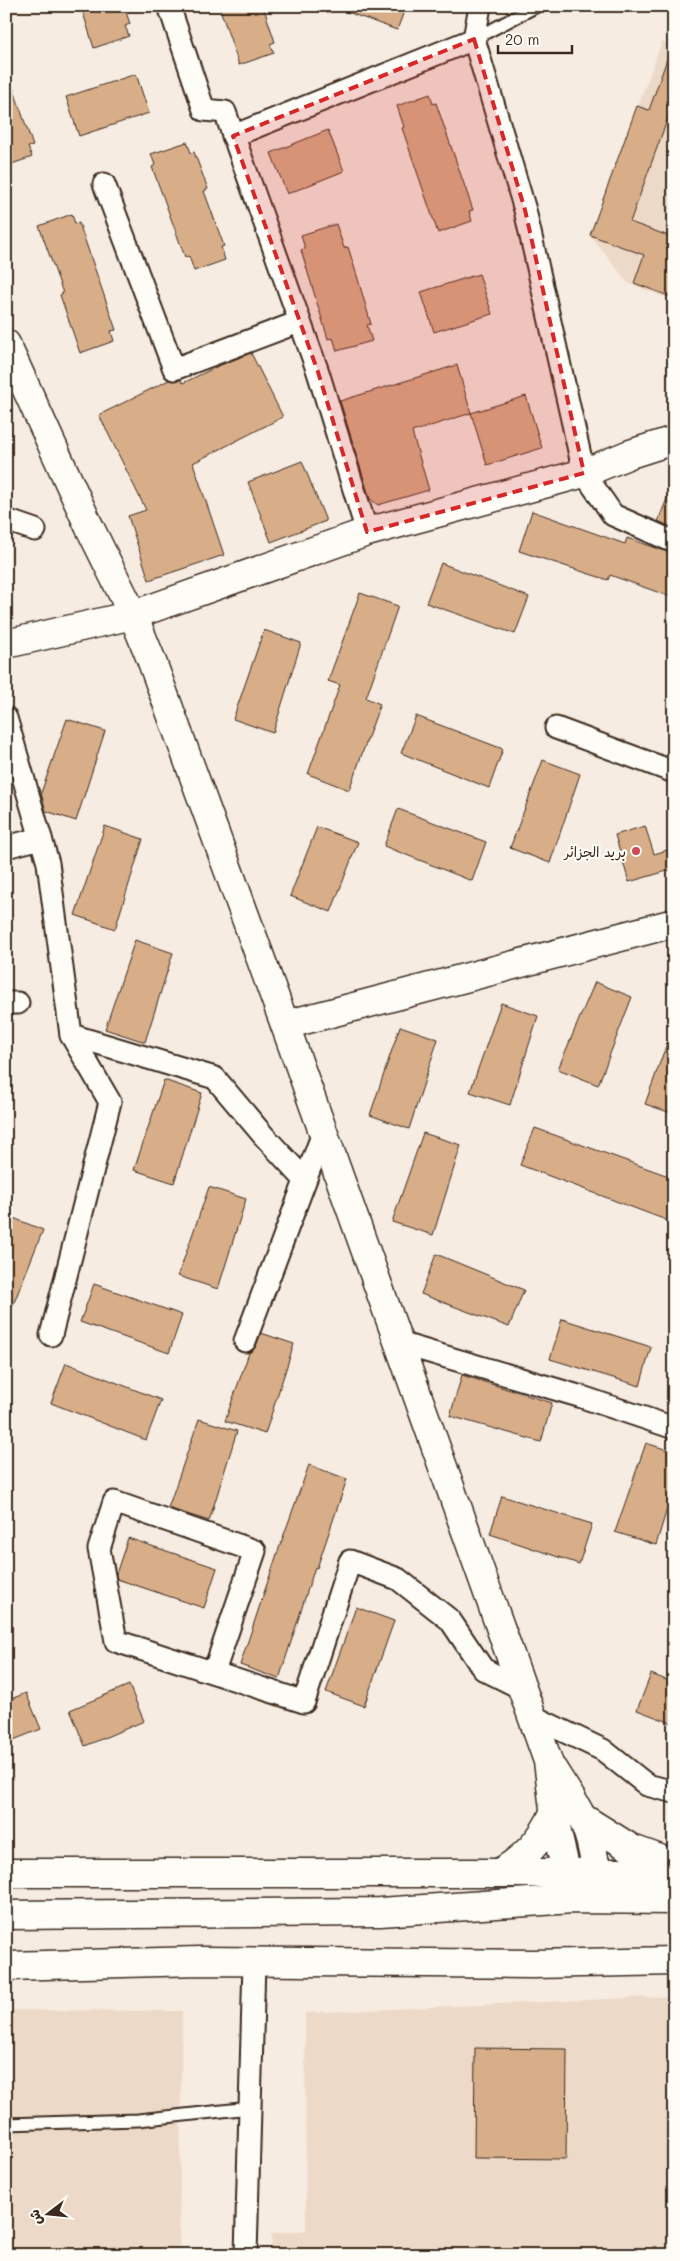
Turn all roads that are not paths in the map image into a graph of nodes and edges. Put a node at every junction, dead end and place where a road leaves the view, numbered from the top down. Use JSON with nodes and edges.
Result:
{"nodes":[{"id":1,"x":169,"y":6,"type":"edge"},
{"id":2,"x":480,"y":6,"type":"edge"},
{"id":3,"x":537,"y":6,"type":"edge"},
{"id":4,"x":474,"y":39,"type":"junction"},
{"id":5,"x":234,"y":136,"type":"junction"},
{"id":6,"x":104,"y":184,"type":"dead end"},
{"id":7,"x":299,"y":322,"type":"junction"},
{"id":8,"x":6,"y":344,"type":"edge"},
{"id":9,"x":674,"y":440,"type":"edge"},
{"id":10,"x":584,"y":473,"type":"junction"},
{"id":11,"x":6,"y":520,"type":"edge"},
{"id":12,"x":35,"y":530,"type":"dead end"},
{"id":13,"x":367,"y":532,"type":"junction"},
{"id":14,"x":674,"y":542,"type":"edge"},
{"id":15,"x":133,"y":615,"type":"junction"},
{"id":16,"x":6,"y":644,"type":"edge"},
{"id":17,"x":6,"y":718,"type":"edge"},
{"id":18,"x":556,"y":728,"type":"dead end"},
{"id":19,"x":674,"y":772,"type":"edge"},
{"id":20,"x":41,"y":838,"type":"junction"},
{"id":21,"x":6,"y":847,"type":"edge"},
{"id":22,"x":674,"y":923,"type":"edge"},
{"id":23,"x":285,"y":1024,"type":"junction"},
{"id":24,"x":71,"y":1035,"type":"junction"},
{"id":25,"x":323,"y":1133,"type":"junction"},
{"id":26,"x":305,"y":1180,"type":"junction"},
{"id":27,"x":51,"y":1335,"type":"dead end"},
{"id":28,"x":245,"y":1341,"type":"dead end"},
{"id":29,"x":399,"y":1343,"type":"junction"},
{"id":30,"x":674,"y":1428,"type":"edge"},
{"id":31,"x":214,"y":1672,"type":"junction"},
{"id":32,"x":522,"y":1689,"type":"junction"},
{"id":33,"x":532,"y":1716,"type":"junction"},
{"id":34,"x":548,"y":1761,"type":"junction"},
{"id":35,"x":674,"y":1792,"type":"edge"},
{"id":36,"x":554,"y":1813,"type":"junction"},
{"id":37,"x":582,"y":1817,"type":"junction"},
{"id":38,"x":674,"y":1864,"type":"edge"},
{"id":39,"x":596,"y":1871,"type":"junction"},
{"id":40,"x":6,"y":1873,"type":"edge"},
{"id":41,"x":499,"y":1873,"type":"junction"},
{"id":42,"x":566,"y":1873,"type":"junction"},
{"id":43,"x":674,"y":1873,"type":"edge"},
{"id":44,"x":585,"y":1898,"type":"junction"},
{"id":45,"x":674,"y":1900,"type":"edge"},
{"id":46,"x":6,"y":1915,"type":"edge"},
{"id":47,"x":674,"y":1961,"type":"edge"},
{"id":48,"x":254,"y":1962,"type":"junction"},
{"id":49,"x":6,"y":1966,"type":"edge"},
{"id":50,"x":250,"y":2108,"type":"junction"},
{"id":51,"x":6,"y":2124,"type":"edge"},
{"id":52,"x":246,"y":2255,"type":"edge"}],
"edges":[{"from":1,"to":5,"type":"street"},
{"from":2,"to":4,"type":"street"},
{"from":3,"to":4,"type":"lane"},
{"from":4,"to":5,"type":"street"},
{"from":4,"to":10,"type":"street"},
{"from":5,"to":7,"type":"street"},
{"from":6,"to":7,"type":"street"},
{"from":7,"to":13,"type":"street"},
{"from":8,"to":15,"type":"street"},
{"from":9,"to":10,"type":"street"},
{"from":10,"to":13,"type":"street"},
{"from":10,"to":14,"type":"street"},
{"from":11,"to":12,"type":"street"},
{"from":13,"to":15,"type":"street"},
{"from":15,"to":16,"type":"street"},
{"from":15,"to":23,"type":"street"},
{"from":17,"to":20,"type":"street"},
{"from":18,"to":19,"type":"street"},
{"from":20,"to":21,"type":"street"},
{"from":20,"to":24,"type":"street"},
{"from":22,"to":23,"type":"street"},
{"from":23,"to":25,"type":"street"},
{"from":24,"to":26,"type":"street"},
{"from":24,"to":27,"type":"street"},
{"from":25,"to":26,"type":"street"},
{"from":25,"to":29,"type":"street"},
{"from":26,"to":28,"type":"street"},
{"from":29,"to":30,"type":"street"},
{"from":29,"to":32,"type":"street"},
{"from":31,"to":31,"type":"street"},
{"from":31,"to":32,"type":"street"},
{"from":32,"to":33,"type":"street"},
{"from":33,"to":34,"type":"street"},
{"from":33,"to":35,"type":"street"},
{"from":34,"to":36,"type":"street"},
{"from":34,"to":37,"type":"street"},
{"from":36,"to":41,"type":"street"},
{"from":36,"to":42,"type":"street"},
{"from":37,"to":38,"type":"street"},
{"from":37,"to":39,"type":"street"},
{"from":39,"to":42,"type":"street"},
{"from":39,"to":43,"type":"street"},
{"from":39,"to":44,"type":"street"},
{"from":40,"to":41,"type":"street"},
{"from":41,"to":42,"type":"street"},
{"from":42,"to":44,"type":"street"},
{"from":44,"to":45,"type":"street"},
{"from":44,"to":46,"type":"street"},
{"from":47,"to":48,"type":"street"},
{"from":48,"to":49,"type":"street"},
{"from":48,"to":50,"type":"street"},
{"from":50,"to":51,"type":"lane"},
{"from":50,"to":52,"type":"street"}]}
